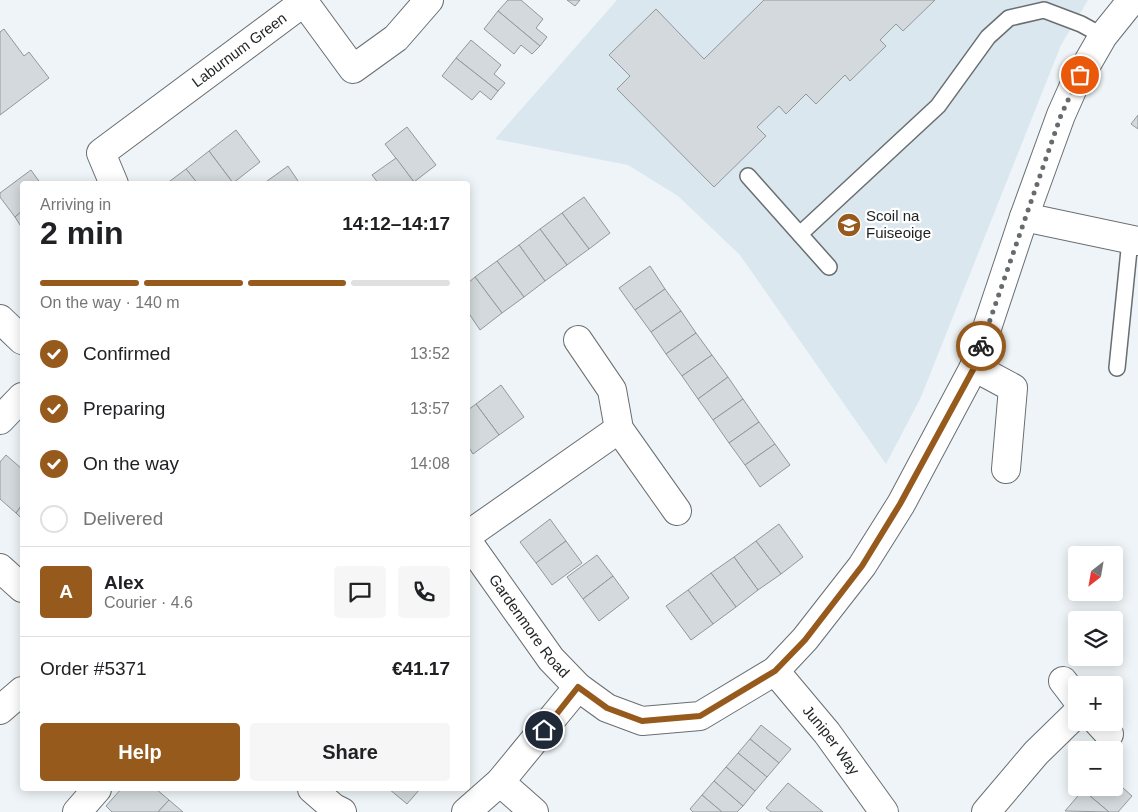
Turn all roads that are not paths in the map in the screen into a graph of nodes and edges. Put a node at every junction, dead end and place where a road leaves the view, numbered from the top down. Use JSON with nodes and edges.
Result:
{"nodes":[{"id":1,"x":429,"y":0,"type":"edge"},
{"id":2,"x":1132,"y":0,"type":"edge"},
{"id":3,"x":1102,"y":36,"type":"junction"},
{"id":4,"x":748,"y":176,"type":"dead end"},
{"id":5,"x":113,"y":181,"type":"edge"},
{"id":6,"x":1024,"y":217,"type":"junction"},
{"id":7,"x":800,"y":234,"type":"junction"},
{"id":8,"x":1134,"y":241,"type":"edge"},
{"id":9,"x":829,"y":267,"type":"dead end"},
{"id":10,"x":0,"y":319,"type":"edge"},
{"id":11,"x":20,"y":338,"type":"edge"},
{"id":12,"x":578,"y":340,"type":"dead end"},
{"id":13,"x":974,"y":368,"type":"junction"},
{"id":14,"x":1117,"y":368,"type":"dead end"},
{"id":15,"x":20,"y":399,"type":"edge"},
{"id":16,"x":0,"y":420,"type":"edge"},
{"id":17,"x":619,"y":430,"type":"junction"},
{"id":18,"x":1006,"y":469,"type":"dead end"},
{"id":19,"x":676,"y":511,"type":"dead end"},
{"id":20,"x":470,"y":535,"type":"edge"},
{"id":21,"x":470,"y":545,"type":"edge"},
{"id":22,"x":0,"y":568,"type":"edge"},
{"id":23,"x":20,"y":586,"type":"edge"},
{"id":24,"x":775,"y":671,"type":"junction"},
{"id":25,"x":578,"y":687,"type":"junction"},
{"id":26,"x":20,"y":693,"type":"edge"},
{"id":27,"x":0,"y":710,"type":"edge"},
{"id":28,"x":1068,"y":722,"type":"edge"},
{"id":29,"x":500,"y":782,"type":"junction"},
{"id":30,"x":95,"y":791,"type":"edge"},
{"id":31,"x":314,"y":791,"type":"edge"},
{"id":32,"x":77,"y":812,"type":"edge"},
{"id":33,"x":342,"y":812,"type":"edge"},
{"id":34,"x":466,"y":812,"type":"edge"},
{"id":35,"x":534,"y":812,"type":"edge"},
{"id":36,"x":884,"y":812,"type":"edge"},
{"id":37,"x":986,"y":812,"type":"edge"}],
"edges":[{"from":1,"to":5,"type":"street","name":"Laburnum Green"},
{"from":2,"to":3,"type":"street","name":"Gardenmore Road"},
{"from":3,"to":6,"type":"street","name":"Gardenmore Road"},
{"from":3,"to":7,"type":"lane"},
{"from":4,"to":7,"type":"lane"},
{"from":6,"to":8,"type":"street"},
{"from":6,"to":13,"type":"street","name":"Gardenmore Road"},
{"from":7,"to":9,"type":"lane"},
{"from":8,"to":14,"type":"lane"},
{"from":10,"to":11,"type":"street"},
{"from":12,"to":17,"type":"street"},
{"from":13,"to":18,"type":"street"},
{"from":13,"to":24,"type":"street","name":"Gardenmore Road"},
{"from":15,"to":16,"type":"street"},
{"from":17,"to":19,"type":"street"},
{"from":17,"to":20,"type":"street"},
{"from":21,"to":25,"type":"street","name":"Gardenmore Road"},
{"from":22,"to":23,"type":"street"},
{"from":24,"to":25,"type":"street","name":"Gardenmore Road"},
{"from":24,"to":36,"type":"street","name":"Juniper Way"},
{"from":25,"to":29,"type":"street"},
{"from":26,"to":27,"type":"street"},
{"from":28,"to":37,"type":"street"},
{"from":29,"to":34,"type":"street"},
{"from":29,"to":35,"type":"street"},
{"from":30,"to":32,"type":"street"},
{"from":31,"to":33,"type":"street"}]}
